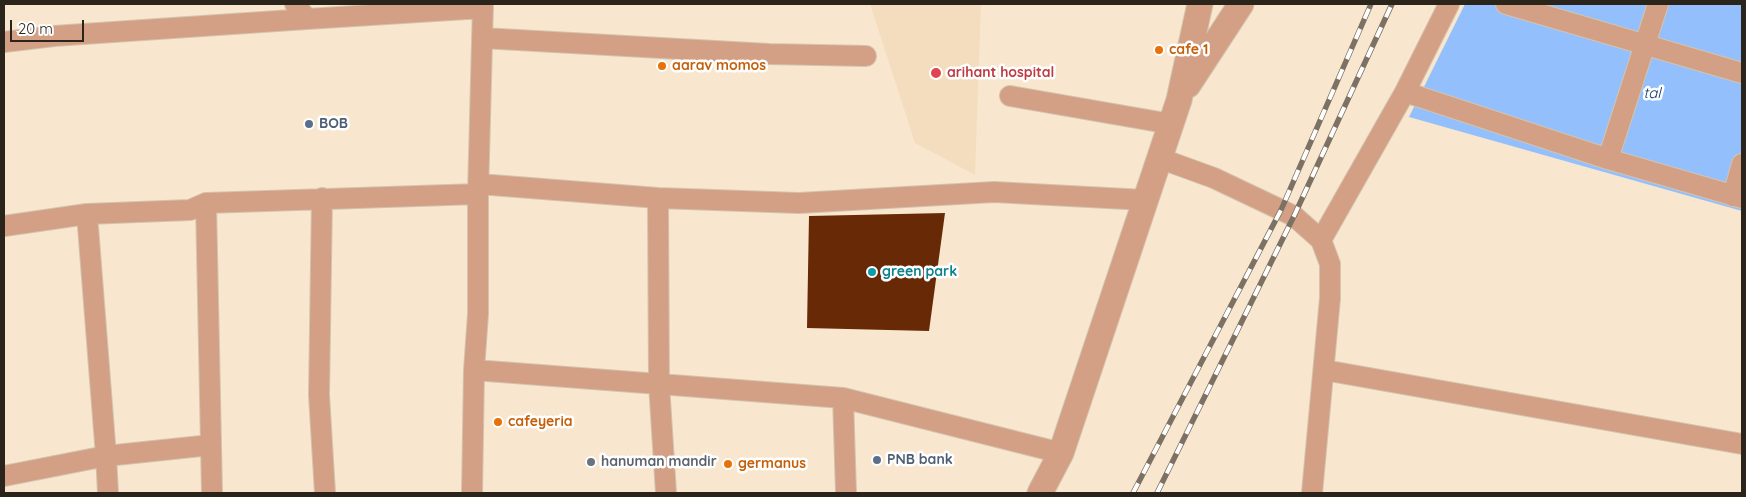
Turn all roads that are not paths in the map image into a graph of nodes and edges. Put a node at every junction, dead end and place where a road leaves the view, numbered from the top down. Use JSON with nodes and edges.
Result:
{"nodes":[{"id":1,"x":1200,"y":4,"type":"edge"},
{"id":2,"x":1241,"y":4,"type":"edge"},
{"id":3,"x":1449,"y":4,"type":"edge"},
{"id":4,"x":1506,"y":4,"type":"edge"},
{"id":5,"x":1658,"y":4,"type":"edge"},
{"id":6,"x":483,"y":6,"type":"edge"},
{"id":7,"x":301,"y":12,"type":"edge"},
{"id":8,"x":482,"y":38,"type":"junction"},
{"id":9,"x":4,"y":42,"type":"edge"},
{"id":10,"x":1645,"y":46,"type":"junction"},
{"id":11,"x":866,"y":56,"type":"dead end"},
{"id":12,"x":1742,"y":72,"type":"edge"},
{"id":13,"x":1405,"y":92,"type":"junction"},
{"id":14,"x":1010,"y":96,"type":"dead end"},
{"id":15,"x":1179,"y":100,"type":"junction"},
{"id":16,"x":1171,"y":124,"type":"junction"},
{"id":17,"x":1160,"y":158,"type":"junction"},
{"id":18,"x":1608,"y":159,"type":"junction"},
{"id":19,"x":1742,"y":164,"type":"edge"},
{"id":20,"x":478,"y":189,"type":"junction"},
{"id":21,"x":1738,"y":197,"type":"edge"},
{"id":22,"x":322,"y":198,"type":"junction"},
{"id":23,"x":658,"y":198,"type":"junction"},
{"id":24,"x":1146,"y":200,"type":"junction"},
{"id":25,"x":206,"y":203,"type":"junction"},
{"id":26,"x":87,"y":214,"type":"junction"},
{"id":27,"x":4,"y":226,"type":"edge"},
{"id":28,"x":1321,"y":240,"type":"junction"},
{"id":29,"x":474,"y":370,"type":"junction"},
{"id":30,"x":1324,"y":370,"type":"junction"},
{"id":31,"x":660,"y":384,"type":"junction"},
{"id":32,"x":843,"y":398,"type":"junction"},
{"id":33,"x":1742,"y":444,"type":"edge"},
{"id":34,"x":211,"y":445,"type":"junction"},
{"id":35,"x":1060,"y":453,"type":"junction"},
{"id":36,"x":106,"y":456,"type":"junction"},
{"id":37,"x":4,"y":476,"type":"edge"},
{"id":38,"x":108,"y":493,"type":"edge"},
{"id":39,"x":212,"y":493,"type":"edge"},
{"id":40,"x":325,"y":493,"type":"edge"},
{"id":41,"x":472,"y":493,"type":"edge"},
{"id":42,"x":666,"y":493,"type":"edge"},
{"id":43,"x":846,"y":493,"type":"edge"},
{"id":44,"x":1040,"y":493,"type":"edge"},
{"id":45,"x":1312,"y":493,"type":"edge"}],
"edges":[{"from":1,"to":15,"type":"street"},
{"from":2,"to":15,"type":"street"},
{"from":3,"to":13,"type":"street"},
{"from":4,"to":10,"type":"street"},
{"from":5,"to":10,"type":"street"},
{"from":6,"to":7,"type":"street"},
{"from":6,"to":8,"type":"street"},
{"from":7,"to":9,"type":"street"},
{"from":8,"to":11,"type":"street"},
{"from":8,"to":20,"type":"street"},
{"from":10,"to":12,"type":"street"},
{"from":10,"to":18,"type":"street"},
{"from":13,"to":18,"type":"street"},
{"from":13,"to":28,"type":"street"},
{"from":14,"to":16,"type":"street"},
{"from":15,"to":16,"type":"street"},
{"from":16,"to":17,"type":"street"},
{"from":17,"to":24,"type":"street"},
{"from":17,"to":28,"type":"street"},
{"from":18,"to":21,"type":"street"},
{"from":19,"to":21,"type":"street"},
{"from":20,"to":22,"type":"street"},
{"from":20,"to":23,"type":"street"},
{"from":20,"to":29,"type":"street"},
{"from":22,"to":25,"type":"street"},
{"from":22,"to":40,"type":"street"},
{"from":23,"to":24,"type":"street"},
{"from":23,"to":31,"type":"street"},
{"from":24,"to":35,"type":"street"},
{"from":25,"to":26,"type":"street"},
{"from":25,"to":34,"type":"street"},
{"from":26,"to":27,"type":"street"},
{"from":26,"to":36,"type":"street"},
{"from":28,"to":30,"type":"street"},
{"from":29,"to":31,"type":"street"},
{"from":29,"to":41,"type":"street"},
{"from":30,"to":33,"type":"street"},
{"from":30,"to":45,"type":"street"},
{"from":31,"to":32,"type":"street"},
{"from":31,"to":42,"type":"street"},
{"from":32,"to":35,"type":"street"},
{"from":32,"to":43,"type":"street"},
{"from":34,"to":36,"type":"street"},
{"from":34,"to":39,"type":"street"},
{"from":35,"to":44,"type":"street"},
{"from":36,"to":37,"type":"street"},
{"from":36,"to":38,"type":"street"}]}
